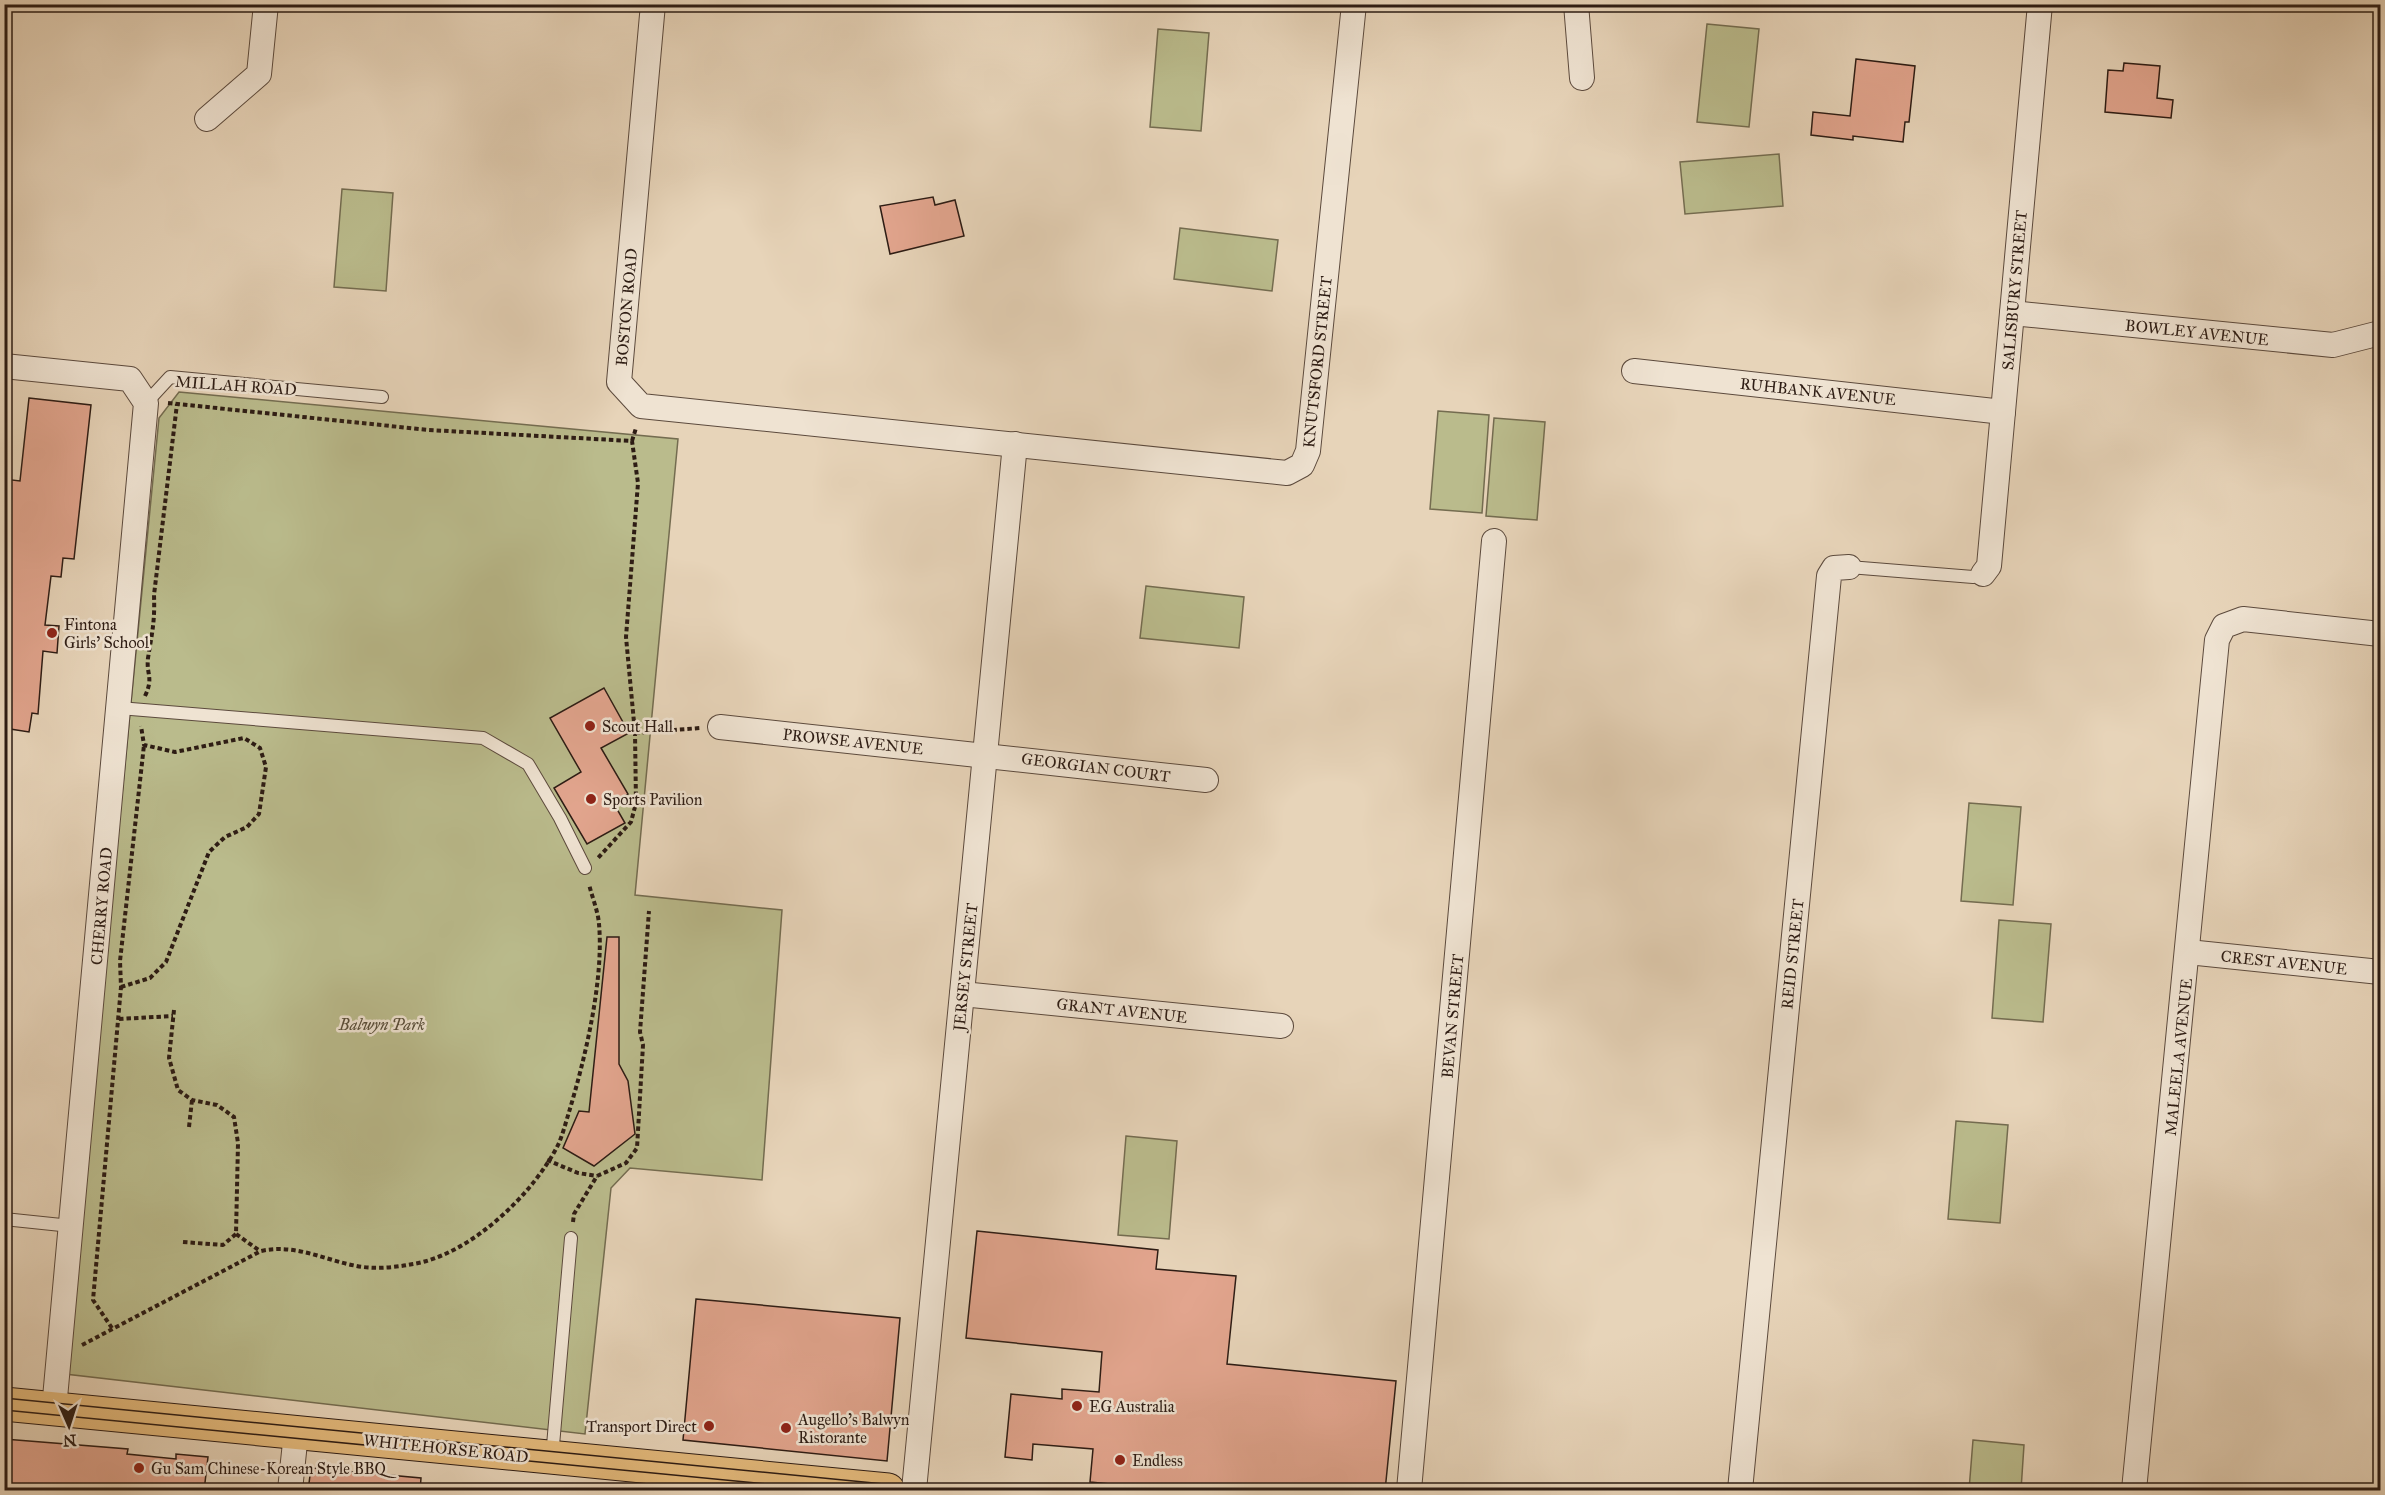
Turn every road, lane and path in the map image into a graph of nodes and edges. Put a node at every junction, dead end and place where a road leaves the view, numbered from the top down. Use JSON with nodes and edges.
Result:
{"nodes":[{"id":1,"x":266,"y":4,"type":"edge"},
{"id":2,"x":653,"y":4,"type":"edge"},
{"id":3,"x":1354,"y":4,"type":"edge"},
{"id":4,"x":1576,"y":4,"type":"edge"},
{"id":5,"x":2040,"y":4,"type":"edge"},
{"id":6,"x":1582,"y":78,"type":"dead end"},
{"id":7,"x":207,"y":118,"type":"dead end"},
{"id":8,"x":2012,"y":313,"type":"junction"},
{"id":9,"x":2380,"y":333,"type":"edge"},
{"id":10,"x":4,"y":366,"type":"edge"},
{"id":11,"x":1634,"y":371,"type":"dead end"},
{"id":12,"x":382,"y":397,"type":"dead end"},
{"id":13,"x":146,"y":403,"type":"junction"},
{"id":14,"x":177,"y":404,"type":"junction"},
{"id":15,"x":2003,"y":412,"type":"junction"},
{"id":16,"x":1015,"y":444,"type":"junction"},
{"id":17,"x":1494,"y":541,"type":"dead end"},
{"id":18,"x":1849,"y":567,"type":"joint"},
{"id":19,"x":1983,"y":574,"type":"joint"},
{"id":20,"x":2380,"y":634,"type":"edge"},
{"id":21,"x":129,"y":709,"type":"junction"},
{"id":22,"x":720,"y":727,"type":"joint"},
{"id":23,"x":634,"y":733,"type":"junction"},
{"id":24,"x":144,"y":745,"type":"junction"},
{"id":25,"x":986,"y":755,"type":"junction"},
{"id":26,"x":1206,"y":780,"type":"dead end"},
{"id":27,"x":585,"y":868,"type":"junction"},
{"id":28,"x":649,"y":911,"type":"dead end"},
{"id":29,"x":2188,"y":952,"type":"junction"},
{"id":30,"x":2380,"y":972,"type":"edge"},
{"id":31,"x":122,"y":987,"type":"junction"},
{"id":32,"x":962,"y":994,"type":"junction"},
{"id":33,"x":174,"y":1010,"type":"dead end"},
{"id":34,"x":173,"y":1016,"type":"junction"},
{"id":35,"x":118,"y":1019,"type":"junction"},
{"id":36,"x":1281,"y":1026,"type":"dead end"},
{"id":37,"x":192,"y":1100,"type":"junction"},
{"id":38,"x":189,"y":1127,"type":"dead end"},
{"id":39,"x":547,"y":1160,"type":"junction"},
{"id":40,"x":597,"y":1176,"type":"junction"},
{"id":41,"x":4,"y":1219,"type":"edge"},
{"id":42,"x":71,"y":1226,"type":"junction"},
{"id":43,"x":236,"y":1234,"type":"junction"},
{"id":44,"x":571,"y":1238,"type":"joint"},
{"id":45,"x":183,"y":1242,"type":"dead end"},
{"id":46,"x":261,"y":1251,"type":"junction"},
{"id":47,"x":112,"y":1328,"type":"junction"},
{"id":48,"x":58,"y":1359,"type":"junction"},
{"id":49,"x":4,"y":1404,"type":"edge"},
{"id":50,"x":54,"y":1409,"type":"junction"},
{"id":51,"x":296,"y":1433,"type":"junction"},
{"id":52,"x":552,"y":1458,"type":"junction"},
{"id":53,"x":796,"y":1486,"type":"edge"},
{"id":54,"x":291,"y":1491,"type":"edge"},
{"id":55,"x":888,"y":1491,"type":"edge"},
{"id":56,"x":914,"y":1491,"type":"edge"},
{"id":57,"x":1410,"y":1491,"type":"edge"},
{"id":58,"x":1740,"y":1491,"type":"edge"},
{"id":59,"x":2134,"y":1491,"type":"edge"}],
"edges":[{"from":1,"to":7,"type":"street"},
{"from":2,"to":16,"type":"street","name":"BOSTON ROAD"},
{"from":3,"to":16,"type":"street","name":"KNUTSFORD STREET"},
{"from":4,"to":6,"type":"street"},
{"from":5,"to":8,"type":"street","name":"SALISBURY STREET"},
{"from":8,"to":9,"type":"street","name":"BOWLEY AVENUE"},
{"from":8,"to":15,"type":"street","name":"SALISBURY STREET"},
{"from":10,"to":13,"type":"street"},
{"from":11,"to":15,"type":"street","name":"RUHBANK AVENUE"},
{"from":12,"to":13,"type":"lane","name":"MILLAH ROAD"},
{"from":13,"to":14,"type":"path"},
{"from":13,"to":21,"type":"street","name":"CHERRY ROAD"},
{"from":14,"to":21,"type":"path"},
{"from":14,"to":23,"type":"path"},
{"from":15,"to":19,"type":"street","name":"SALISBURY STREET"},
{"from":16,"to":25,"type":"street","name":"JERSEY STREET"},
{"from":17,"to":57,"type":"street","name":"BEVAN STREET"},
{"from":18,"to":19,"type":"lane","name":"REID STREET"},
{"from":18,"to":58,"type":"street","name":"REID STREET"},
{"from":20,"to":29,"type":"street","name":"MALEELA AVENUE"},
{"from":21,"to":24,"type":"path"},
{"from":21,"to":27,"type":"lane"},
{"from":21,"to":42,"type":"street","name":"CHERRY ROAD"},
{"from":22,"to":23,"type":"path"},
{"from":22,"to":25,"type":"street","name":"PROWSE AVENUE"},
{"from":23,"to":27,"type":"path"},
{"from":24,"to":31,"type":"path"},
{"from":24,"to":31,"type":"path"},
{"from":25,"to":26,"type":"street","name":"GEORGIAN COURT"},
{"from":25,"to":32,"type":"street","name":"JERSEY STREET"},
{"from":27,"to":39,"type":"path"},
{"from":28,"to":40,"type":"path"},
{"from":29,"to":30,"type":"street","name":"CREST AVENUE"},
{"from":29,"to":59,"type":"street","name":"MALEELA AVENUE"},
{"from":31,"to":35,"type":"path"},
{"from":32,"to":36,"type":"street","name":"GRANT AVENUE"},
{"from":32,"to":56,"type":"street","name":"JERSEY STREET"},
{"from":33,"to":34,"type":"path"},
{"from":34,"to":35,"type":"path"},
{"from":34,"to":37,"type":"path"},
{"from":35,"to":47,"type":"path"},
{"from":37,"to":38,"type":"path"},
{"from":37,"to":43,"type":"path"},
{"from":39,"to":40,"type":"path"},
{"from":39,"to":46,"type":"path"},
{"from":40,"to":44,"type":"path"},
{"from":41,"to":42,"type":"lane"},
{"from":42,"to":48,"type":"street","name":"CHERRY ROAD"},
{"from":43,"to":45,"type":"path"},
{"from":43,"to":46,"type":"path"},
{"from":44,"to":52,"type":"lane"},
{"from":46,"to":47,"type":"path"},
{"from":47,"to":48,"type":"path"},
{"from":48,"to":50,"type":"street","name":"CHERRY ROAD"},
{"from":49,"to":50,"type":"main road","name":"WHITEHORSE ROAD"},
{"from":50,"to":51,"type":"main road","name":"WHITEHORSE ROAD"},
{"from":51,"to":52,"type":"main road","name":"WHITEHORSE ROAD"},
{"from":51,"to":54,"type":"street"},
{"from":52,"to":53,"type":"main road","name":"WHITEHORSE ROAD"},
{"from":53,"to":55,"type":"main road","name":"WHITEHORSE ROAD"}]}
